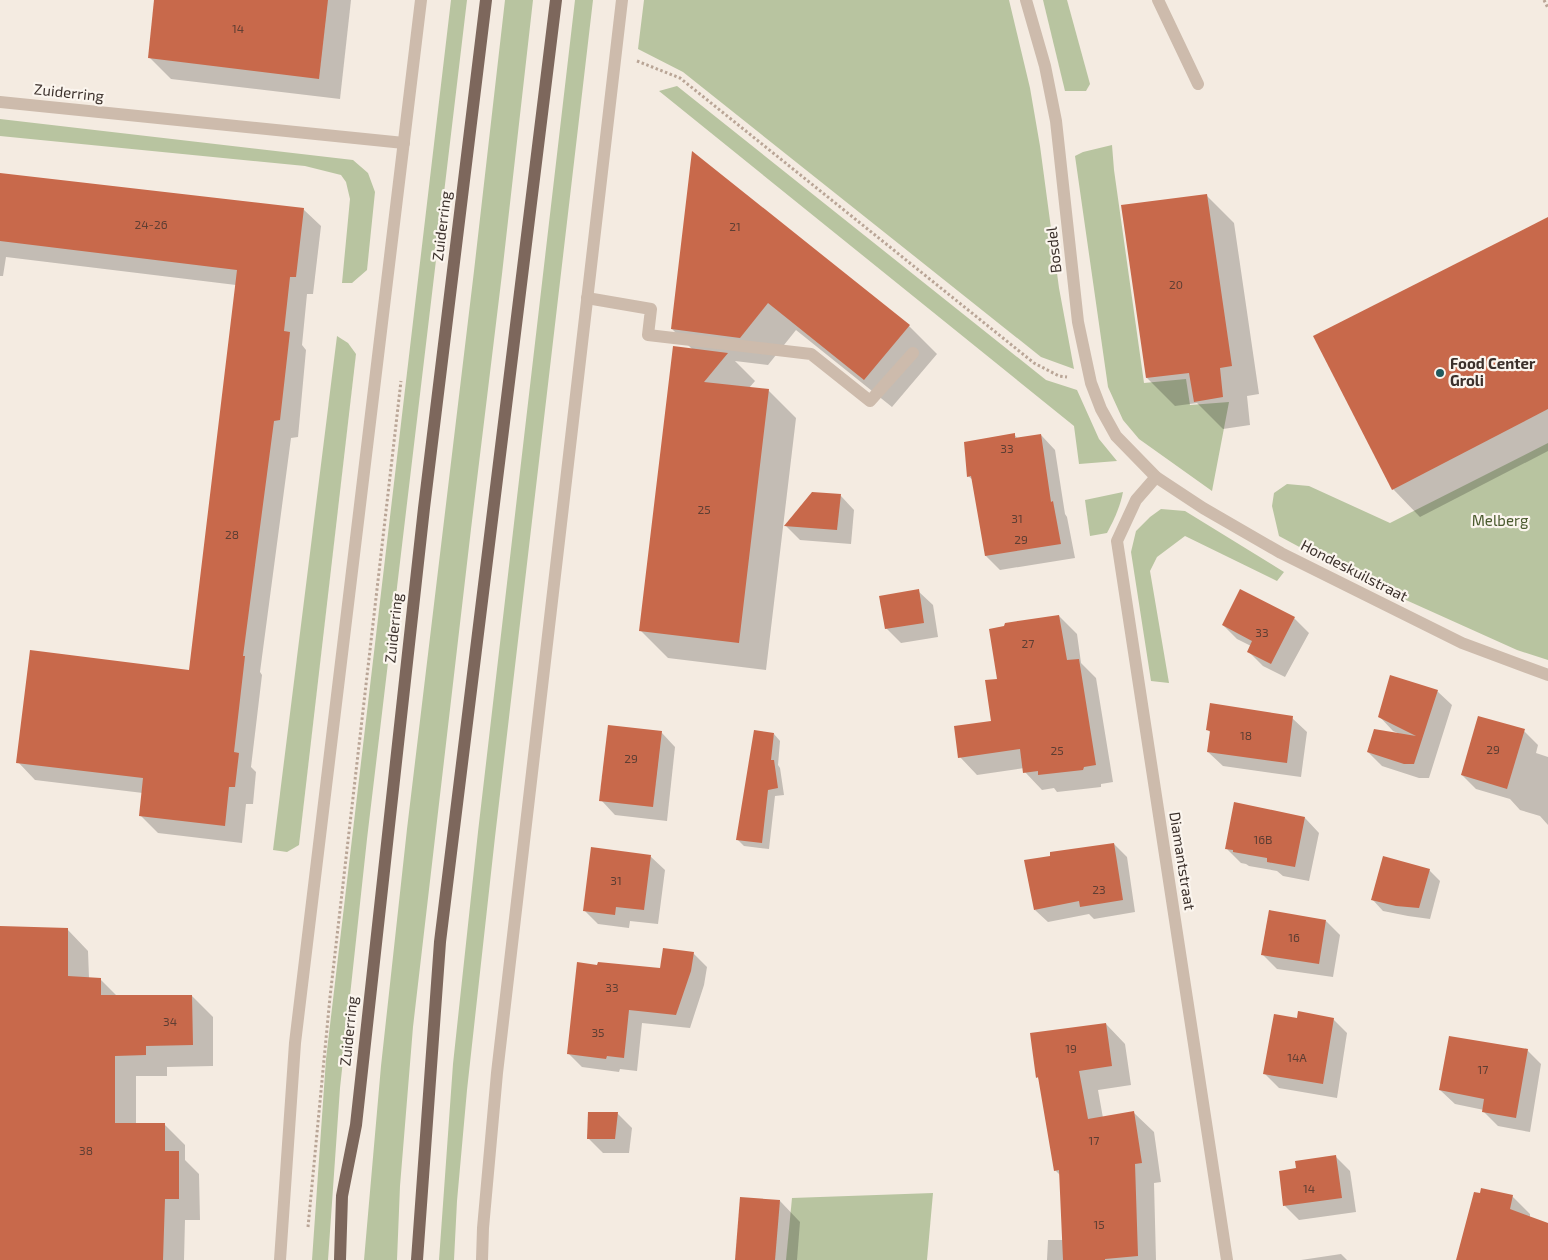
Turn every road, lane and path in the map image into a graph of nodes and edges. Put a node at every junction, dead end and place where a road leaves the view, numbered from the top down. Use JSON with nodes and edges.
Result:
{"nodes":[{"id":1,"x":421,"y":0,"type":"edge"},
{"id":2,"x":486,"y":0,"type":"edge"},
{"id":3,"x":556,"y":0,"type":"edge"},
{"id":4,"x":622,"y":0,"type":"edge"},
{"id":5,"x":1026,"y":0,"type":"edge"},
{"id":6,"x":1158,"y":0,"type":"edge"},
{"id":7,"x":1544,"y":0,"type":"edge"},
{"id":8,"x":1548,"y":8,"type":"edge"},
{"id":9,"x":615,"y":52,"type":"junction"},
{"id":10,"x":1198,"y":84,"type":"dead end"},
{"id":11,"x":0,"y":102,"type":"edge"},
{"id":12,"x":404,"y":143,"type":"junction"},
{"id":13,"x":586,"y":298,"type":"junction"},
{"id":14,"x":913,"y":353,"type":"dead end"},
{"id":15,"x":401,"y":375,"type":"dead end"},
{"id":16,"x":1092,"y":383,"type":"junction"},
{"id":17,"x":1156,"y":477,"type":"junction"},
{"id":18,"x":1548,"y":675,"type":"edge"},
{"id":19,"x":307,"y":1235,"type":"dead end"},
{"id":20,"x":280,"y":1260,"type":"edge"},
{"id":21,"x":340,"y":1260,"type":"edge"},
{"id":22,"x":416,"y":1260,"type":"edge"},
{"id":23,"x":482,"y":1260,"type":"edge"},
{"id":24,"x":1228,"y":1260,"type":"edge"}],
"edges":[{"from":1,"to":12,"type":"street"},
{"from":2,"to":21,"type":"main road","name":"Zuiderring"},
{"from":3,"to":22,"type":"main road"},
{"from":4,"to":9,"type":"street"},
{"from":5,"to":16,"type":"street","name":"Bosdel"},
{"from":6,"to":10,"type":"street"},
{"from":7,"to":8,"type":"path"},
{"from":9,"to":13,"type":"street"},
{"from":9,"to":16,"type":"path"},
{"from":11,"to":12,"type":"street","name":"Zuiderring"},
{"from":12,"to":20,"type":"street"},
{"from":13,"to":14,"type":"street"},
{"from":13,"to":23,"type":"street"},
{"from":15,"to":19,"type":"path"},
{"from":16,"to":17,"type":"street","name":"Bosdel"},
{"from":17,"to":18,"type":"street","name":"Hondeskuilstraat"},
{"from":17,"to":24,"type":"street","name":"Diamantstraat"}]}
